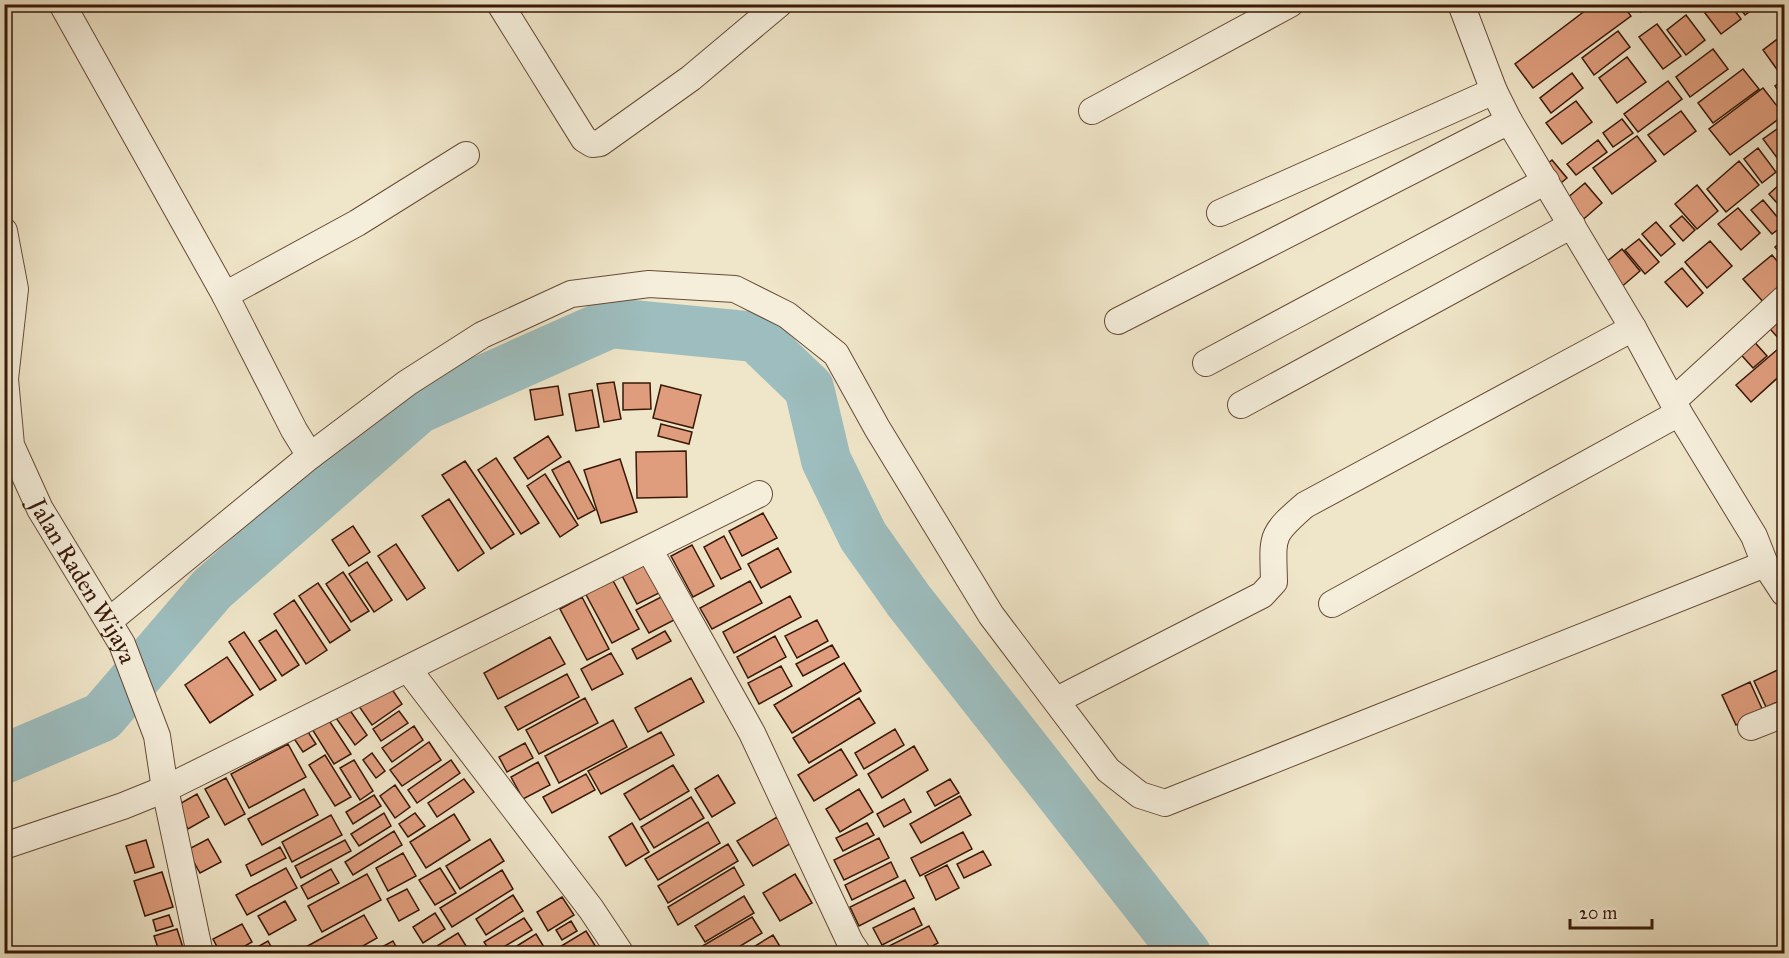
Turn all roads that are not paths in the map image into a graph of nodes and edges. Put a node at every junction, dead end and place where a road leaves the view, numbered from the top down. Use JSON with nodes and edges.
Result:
{"nodes":[{"id":1,"x":62,"y":4,"type":"edge"},
{"id":2,"x":500,"y":4,"type":"edge"},
{"id":3,"x":779,"y":4,"type":"edge"},
{"id":4,"x":1290,"y":4,"type":"edge"},
{"id":5,"x":1461,"y":4,"type":"edge"},
{"id":6,"x":1494,"y":91,"type":"junction"},
{"id":7,"x":1092,"y":111,"type":"dead end"},
{"id":8,"x":1509,"y":122,"type":"junction"},
{"id":9,"x":466,"y":155,"type":"dead end"},
{"id":10,"x":1546,"y":181,"type":"junction"},
{"id":11,"x":1220,"y":213,"type":"dead end"},
{"id":12,"x":1572,"y":225,"type":"junction"},
{"id":13,"x":4,"y":231,"type":"edge"},
{"id":14,"x":225,"y":295,"type":"junction"},
{"id":15,"x":1785,"y":299,"type":"edge"},
{"id":16,"x":1118,"y":321,"type":"dead end"},
{"id":17,"x":1633,"y":328,"type":"junction"},
{"id":18,"x":1206,"y":363,"type":"dead end"},
{"id":19,"x":1240,"y":405,"type":"dead end"},
{"id":20,"x":1676,"y":407,"type":"junction"},
{"id":21,"x":310,"y":456,"type":"junction"},
{"id":22,"x":759,"y":494,"type":"dead end"},
{"id":23,"x":649,"y":549,"type":"junction"},
{"id":24,"x":1765,"y":564,"type":"junction"},
{"id":25,"x":1785,"y":593,"type":"edge"},
{"id":26,"x":1332,"y":604,"type":"dead end"},
{"id":27,"x":110,"y":621,"type":"junction"},
{"id":28,"x":408,"y":669,"type":"junction"},
{"id":29,"x":1057,"y":700,"type":"junction"},
{"id":30,"x":1785,"y":714,"type":"edge"},
{"id":31,"x":1751,"y":727,"type":"dead end"},
{"id":32,"x":165,"y":789,"type":"junction"},
{"id":33,"x":4,"y":846,"type":"edge"},
{"id":34,"x":200,"y":954,"type":"edge"},
{"id":35,"x":621,"y":954,"type":"edge"},
{"id":36,"x":858,"y":954,"type":"edge"}],
"edges":[{"from":1,"to":14,"type":"street"},
{"from":2,"to":3,"type":"street"},
{"from":4,"to":7,"type":"street"},
{"from":5,"to":6,"type":"street"},
{"from":6,"to":8,"type":"street"},
{"from":6,"to":11,"type":"street"},
{"from":8,"to":10,"type":"street"},
{"from":8,"to":16,"type":"street"},
{"from":9,"to":14,"type":"street"},
{"from":10,"to":12,"type":"street"},
{"from":10,"to":18,"type":"street"},
{"from":12,"to":17,"type":"street"},
{"from":12,"to":19,"type":"street"},
{"from":13,"to":27,"type":"street","name":"Jalan Raden Wijaya"},
{"from":14,"to":21,"type":"street"},
{"from":15,"to":20,"type":"street"},
{"from":17,"to":20,"type":"street"},
{"from":17,"to":29,"type":"street"},
{"from":20,"to":24,"type":"street"},
{"from":20,"to":26,"type":"street"},
{"from":21,"to":27,"type":"street"},
{"from":21,"to":29,"type":"street"},
{"from":22,"to":23,"type":"street"},
{"from":23,"to":28,"type":"street"},
{"from":23,"to":36,"type":"street"},
{"from":24,"to":25,"type":"street"},
{"from":24,"to":29,"type":"street"},
{"from":27,"to":32,"type":"street","name":"Jalan Raden Wijaya"},
{"from":28,"to":32,"type":"street"},
{"from":28,"to":35,"type":"street"},
{"from":30,"to":31,"type":"street"},
{"from":32,"to":33,"type":"street"},
{"from":32,"to":34,"type":"street","name":"Jalan Raden Wijaya"}]}
